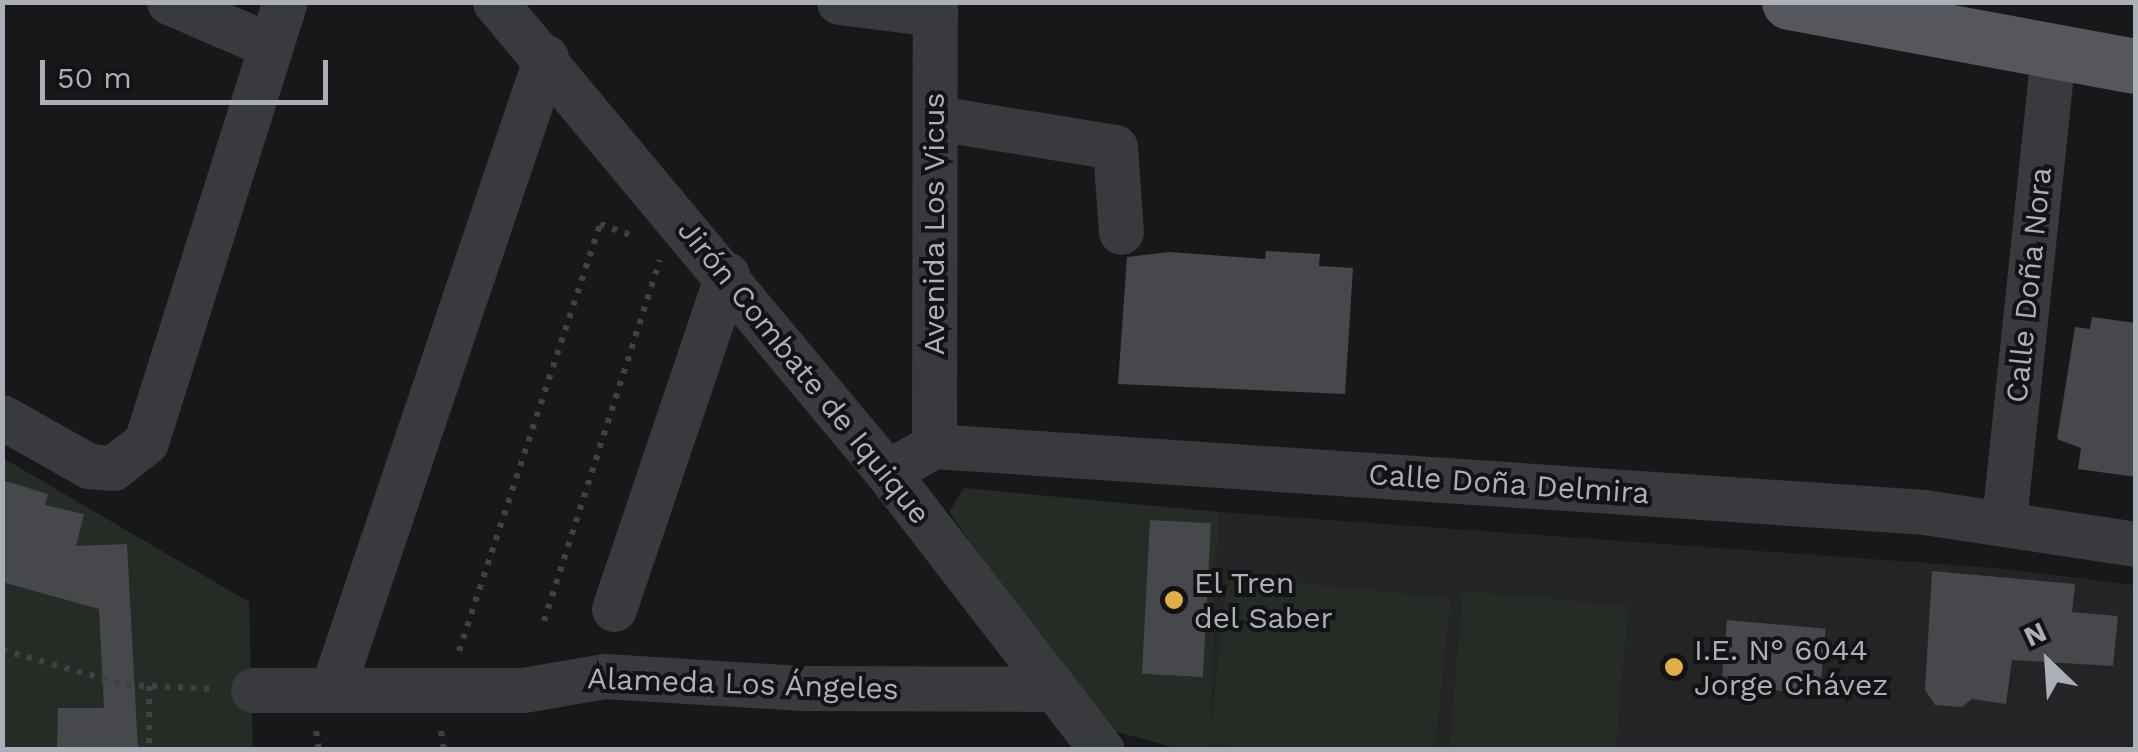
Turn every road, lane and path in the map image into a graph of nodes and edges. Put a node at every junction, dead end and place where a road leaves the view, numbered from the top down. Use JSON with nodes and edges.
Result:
{"nodes":[{"id":1,"x":169,"y":2,"type":"edge"},
{"id":2,"x":285,"y":2,"type":"edge"},
{"id":3,"x":496,"y":2,"type":"edge"},
{"id":4,"x":838,"y":2,"type":"edge"},
{"id":5,"x":1790,"y":2,"type":"edge"},
{"id":6,"x":935,"y":8,"type":"edge"},
{"id":7,"x":269,"y":45,"type":"junction"},
{"id":8,"x":2053,"y":51,"type":"junction"},
{"id":9,"x":546,"y":57,"type":"junction"},
{"id":10,"x":2136,"y":66,"type":"edge"},
{"id":11,"x":936,"y":118,"type":"junction"},
{"id":12,"x":676,"y":213,"type":"junction"},
{"id":13,"x":1121,"y":232,"type":"dead end"},
{"id":14,"x":638,"y":238,"type":"dead end"},
{"id":15,"x":726,"y":275,"type":"junction"},
{"id":16,"x":2,"y":417,"type":"edge"},
{"id":17,"x":934,"y":446,"type":"junction"},
{"id":18,"x":887,"y":472,"type":"junction"},
{"id":19,"x":2004,"y":520,"type":"junction"},
{"id":20,"x":2136,"y":544,"type":"edge"},
{"id":21,"x":614,"y":609,"type":"dead end"},
{"id":22,"x":544,"y":621,"type":"dead end"},
{"id":23,"x":2,"y":650,"type":"edge"},
{"id":24,"x":148,"y":686,"type":"junction"},
{"id":25,"x":1055,"y":689,"type":"junction"},
{"id":26,"x":253,"y":690,"type":"joint"},
{"id":27,"x":332,"y":690,"type":"junction"},
{"id":28,"x":446,"y":690,"type":"junction"},
{"id":29,"x":149,"y":750,"type":"edge"},
{"id":30,"x":1102,"y":750,"type":"edge"}],
"edges":[{"from":1,"to":7,"type":"street"},
{"from":2,"to":7,"type":"street"},
{"from":3,"to":9,"type":"street","name":"Jirón Combate de Iquique"},
{"from":4,"to":6,"type":"street"},
{"from":5,"to":8,"type":"main road"},
{"from":6,"to":11,"type":"street","name":"Avenida Los Vicus"},
{"from":7,"to":16,"type":"street"},
{"from":8,"to":10,"type":"main road"},
{"from":8,"to":19,"type":"street","name":"Calle Doña Nora"},
{"from":9,"to":12,"type":"street","name":"Jirón Combate de Iquique"},
{"from":9,"to":27,"type":"street"},
{"from":11,"to":13,"type":"street"},
{"from":11,"to":17,"type":"street","name":"Avenida Los Vicus"},
{"from":12,"to":15,"type":"street","name":"Jirón Combate de Iquique"},
{"from":12,"to":22,"type":"path"},
{"from":14,"to":28,"type":"path"},
{"from":15,"to":18,"type":"street","name":"Jirón Combate de Iquique"},
{"from":15,"to":21,"type":"street"},
{"from":17,"to":18,"type":"street"},
{"from":17,"to":19,"type":"street","name":"Calle Doña Delmira"},
{"from":18,"to":25,"type":"street","name":"Jirón Combate de Iquique"},
{"from":19,"to":20,"type":"street","name":"Calle Doña Delmira"},
{"from":23,"to":24,"type":"path"},
{"from":24,"to":26,"type":"path"},
{"from":24,"to":29,"type":"path"},
{"from":25,"to":28,"type":"street","name":"Alameda Los Ángeles"},
{"from":25,"to":30,"type":"street","name":"Jirón Combate de Iquique"},
{"from":26,"to":27,"type":"street","name":"Alameda Los Ángeles"},
{"from":27,"to":28,"type":"street","name":"Alameda Los Ángeles"}]}
